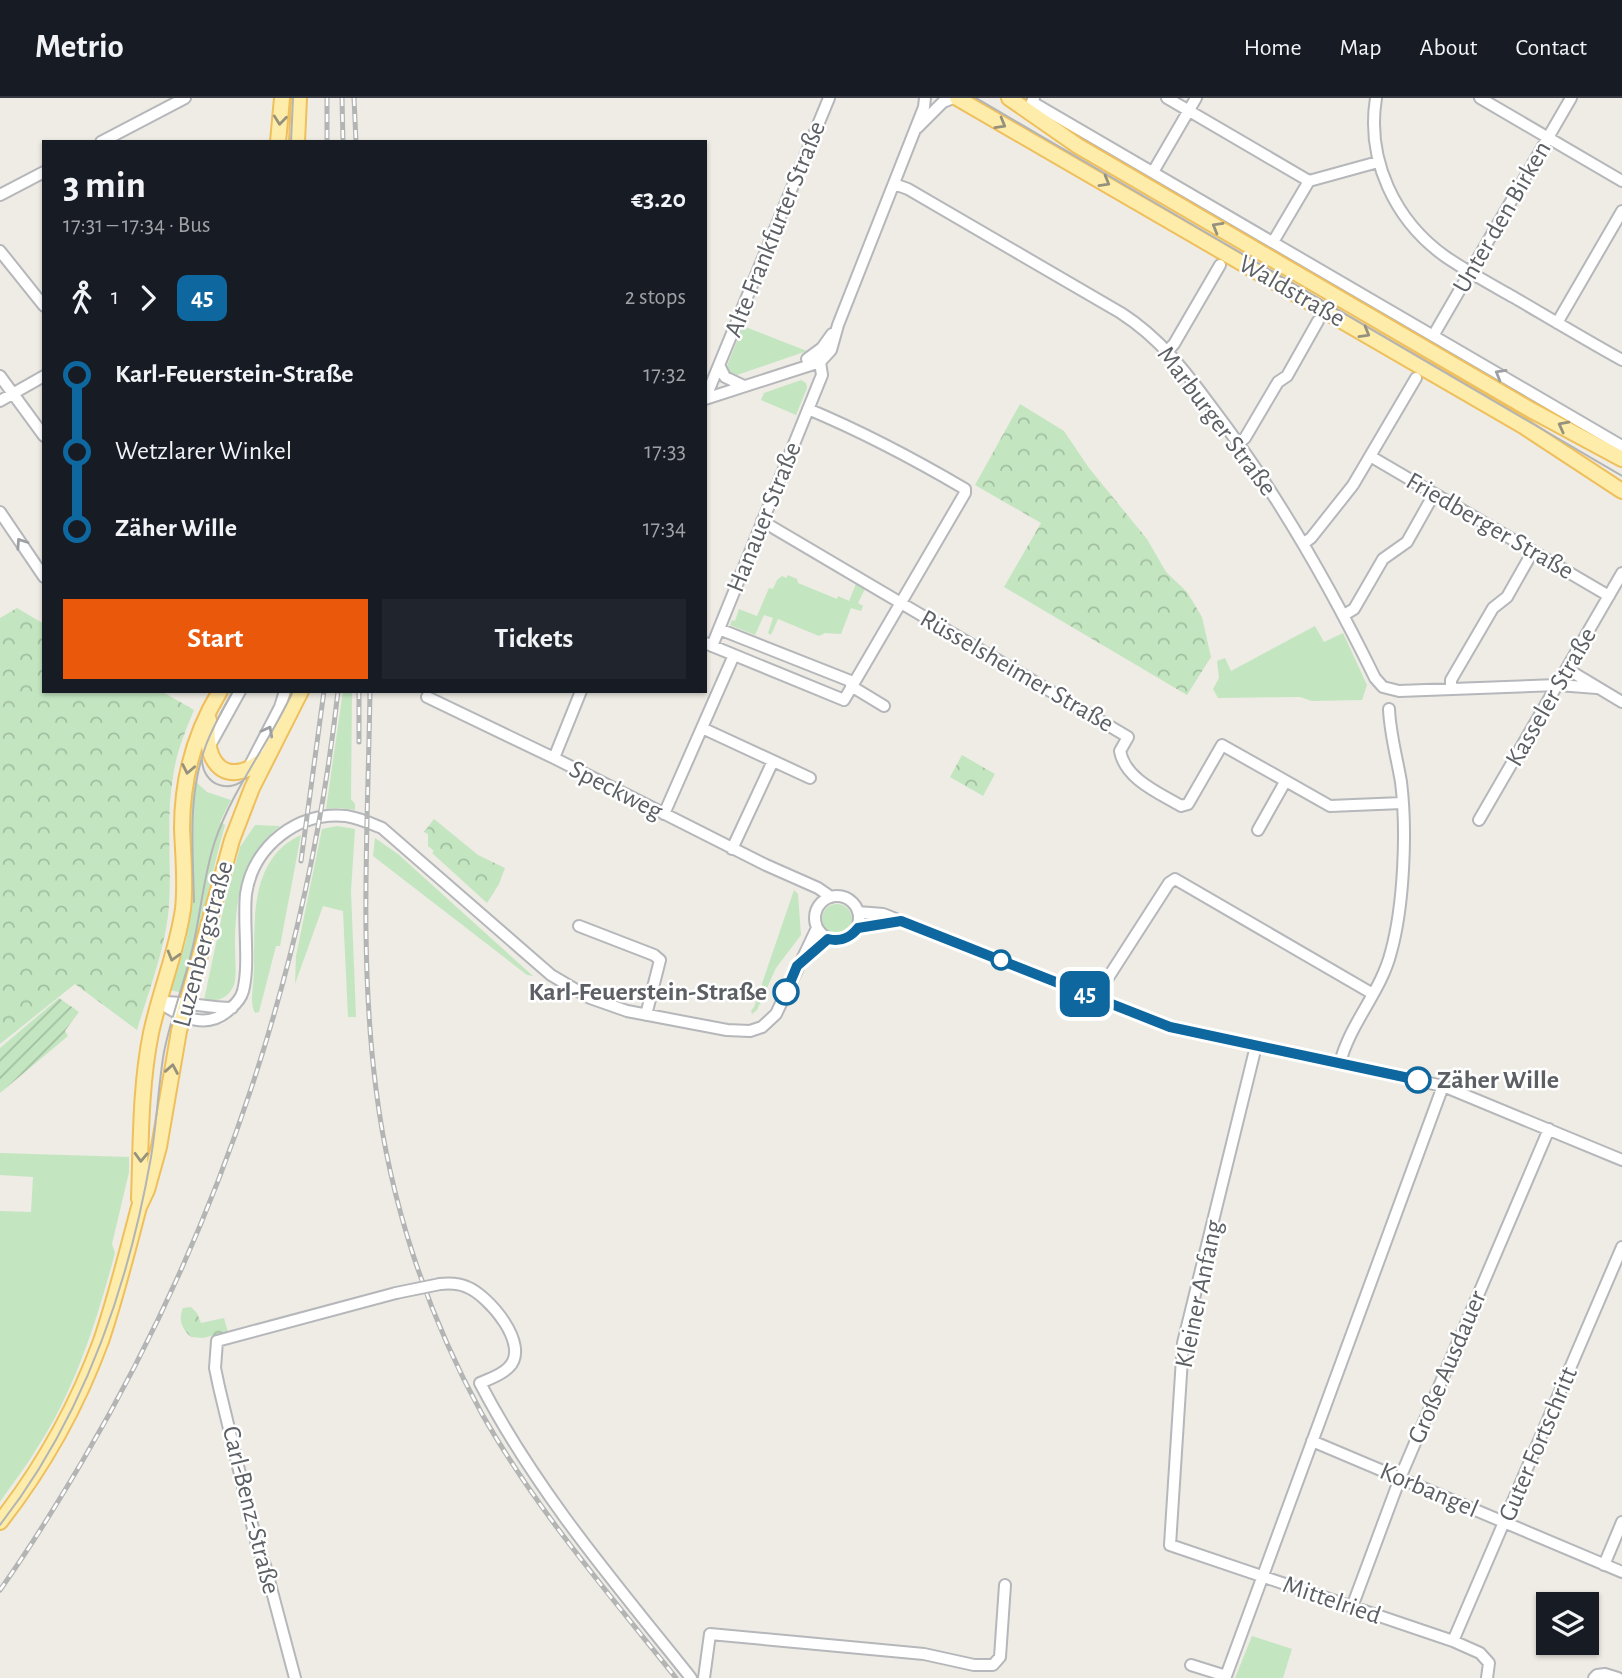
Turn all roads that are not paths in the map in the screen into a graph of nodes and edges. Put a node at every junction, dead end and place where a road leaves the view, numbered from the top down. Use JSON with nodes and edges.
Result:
{"nodes":[{"id":1,"x":185,"y":98,"type":"edge"},
{"id":2,"x":282,"y":98,"type":"edge"},
{"id":3,"x":829,"y":98,"type":"edge"},
{"id":4,"x":933,"y":98,"type":"edge"},
{"id":5,"x":955,"y":98,"type":"edge"},
{"id":6,"x":1009,"y":98,"type":"edge"},
{"id":7,"x":1167,"y":98,"type":"edge"},
{"id":8,"x":1196,"y":98,"type":"edge"},
{"id":9,"x":1376,"y":98,"type":"edge"},
{"id":10,"x":1480,"y":98,"type":"edge"},
{"id":11,"x":1571,"y":98,"type":"edge"},
{"id":12,"x":1033,"y":100,"type":"edge"},
{"id":13,"x":302,"y":102,"type":"edge"},
{"id":14,"x":925,"y":102,"type":"edge"},
{"id":15,"x":1189,"y":111,"type":"junction"},
{"id":16,"x":915,"y":130,"type":"junction"},
{"id":17,"x":1548,"y":138,"type":"junction"},
{"id":18,"x":105,"y":140,"type":"edge"},
{"id":19,"x":278,"y":140,"type":"edge"},
{"id":20,"x":297,"y":140,"type":"edge"},
{"id":21,"x":1378,"y":162,"type":"junction"},
{"id":22,"x":1153,"y":172,"type":"junction"},
{"id":23,"x":42,"y":173,"type":"edge"},
{"id":24,"x":1309,"y":181,"type":"junction"},
{"id":25,"x":1622,"y":181,"type":"edge"},
{"id":26,"x":894,"y":184,"type":"junction"},
{"id":27,"x":0,"y":195,"type":"edge"},
{"id":28,"x":1622,"y":211,"type":"edge"},
{"id":29,"x":1273,"y":242,"type":"junction"},
{"id":30,"x":0,"y":251,"type":"edge"},
{"id":31,"x":1220,"y":265,"type":"dead end"},
{"id":32,"x":1470,"y":272,"type":"junction"},
{"id":33,"x":42,"y":304,"type":"edge"},
{"id":34,"x":1318,"y":321,"type":"dead end"},
{"id":35,"x":1557,"y":323,"type":"junction"},
{"id":36,"x":1433,"y":336,"type":"junction"},
{"id":37,"x":1168,"y":350,"type":"junction"},
{"id":38,"x":1622,"y":360,"type":"edge"},
{"id":39,"x":814,"y":362,"type":"junction"},
{"id":40,"x":719,"y":365,"type":"junction"},
{"id":41,"x":0,"y":376,"type":"edge"},
{"id":42,"x":42,"y":377,"type":"edge"},
{"id":43,"x":1416,"y":378,"type":"dead end"},
{"id":44,"x":744,"y":386,"type":"junction"},
{"id":45,"x":12,"y":393,"type":"junction"},
{"id":46,"x":707,"y":394,"type":"edge"},
{"id":47,"x":707,"y":398,"type":"edge"},
{"id":48,"x":0,"y":401,"type":"edge"},
{"id":49,"x":807,"y":409,"type":"junction"},
{"id":50,"x":42,"y":433,"type":"edge"},
{"id":51,"x":1239,"y":442,"type":"junction"},
{"id":52,"x":1622,"y":446,"type":"edge"},
{"id":53,"x":1370,"y":456,"type":"junction"},
{"id":54,"x":1622,"y":459,"type":"edge"},
{"id":55,"x":1622,"y":491,"type":"edge"},
{"id":56,"x":1434,"y":494,"type":"junction"},
{"id":57,"x":0,"y":512,"type":"edge"},
{"id":58,"x":762,"y":521,"type":"junction"},
{"id":59,"x":1304,"y":543,"type":"junction"},
{"id":60,"x":1533,"y":551,"type":"junction"},
{"id":61,"x":1622,"y":573,"type":"edge"},
{"id":62,"x":42,"y":574,"type":"edge"},
{"id":63,"x":1609,"y":596,"type":"junction"},
{"id":64,"x":901,"y":602,"type":"junction"},
{"id":65,"x":1344,"y":615,"type":"junction"},
{"id":66,"x":719,"y":629,"type":"junction"},
{"id":67,"x":708,"y":645,"type":"edge"},
{"id":68,"x":734,"y":655,"type":"junction"},
{"id":69,"x":1567,"y":669,"type":"junction"},
{"id":70,"x":852,"y":684,"type":"junction"},
{"id":71,"x":1558,"y":685,"type":"junction"},
{"id":72,"x":1597,"y":688,"type":"junction"},
{"id":73,"x":1451,"y":689,"type":"junction"},
{"id":74,"x":219,"y":693,"type":"edge"},
{"id":75,"x":239,"y":693,"type":"edge"},
{"id":76,"x":284,"y":693,"type":"edge"},
{"id":77,"x":300,"y":693,"type":"edge"},
{"id":78,"x":580,"y":693,"type":"edge"},
{"id":79,"x":428,"y":697,"type":"dead end"},
{"id":80,"x":1622,"y":702,"type":"edge"},
{"id":81,"x":211,"y":705,"type":"junction"},
{"id":82,"x":884,"y":706,"type":"dead end"},
{"id":83,"x":1390,"y":709,"type":"dead end"},
{"id":84,"x":702,"y":728,"type":"junction"},
{"id":85,"x":208,"y":748,"type":"junction"},
{"id":86,"x":268,"y":757,"type":"junction"},
{"id":87,"x":554,"y":758,"type":"junction"},
{"id":88,"x":773,"y":761,"type":"junction"},
{"id":89,"x":248,"y":769,"type":"junction"},
{"id":90,"x":810,"y":778,"type":"dead end"},
{"id":91,"x":1285,"y":782,"type":"junction"},
{"id":92,"x":1402,"y":803,"type":"junction"},
{"id":93,"x":664,"y":814,"type":"junction"},
{"id":94,"x":1479,"y":820,"type":"dead end"},
{"id":95,"x":1258,"y":830,"type":"dead end"},
{"id":96,"x":732,"y":849,"type":"junction"},
{"id":97,"x":803,"y":884,"type":"junction"},
{"id":98,"x":831,"y":897,"type":"junction"},
{"id":99,"x":818,"y":907,"type":"junction"},
{"id":100,"x":858,"y":912,"type":"junction"},
{"id":101,"x":901,"y":921,"type":"junction"},
{"id":102,"x":579,"y":926,"type":"dead end"},
{"id":103,"x":817,"y":928,"type":"junction"},
{"id":104,"x":858,"y":928,"type":"junction"},
{"id":105,"x":828,"y":939,"type":"junction"},
{"id":106,"x":797,"y":966,"type":"junction"},
{"id":107,"x":1373,"y":995,"type":"junction"},
{"id":108,"x":1096,"y":999,"type":"junction"},
{"id":109,"x":159,"y":1002,"type":"junction"},
{"id":110,"x":185,"y":1009,"type":"junction"},
{"id":111,"x":646,"y":1015,"type":"junction"},
{"id":112,"x":1256,"y":1046,"type":"junction"},
{"id":113,"x":1340,"y":1063,"type":"junction"},
{"id":114,"x":1443,"y":1086,"type":"junction"},
{"id":115,"x":1549,"y":1129,"type":"junction"},
{"id":116,"x":1622,"y":1160,"type":"edge"},
{"id":117,"x":139,"y":1207,"type":"junction"},
{"id":118,"x":1622,"y":1247,"type":"edge"},
{"id":119,"x":1312,"y":1441,"type":"junction"},
{"id":120,"x":1400,"y":1478,"type":"junction"},
{"id":121,"x":0,"y":1522,"type":"edge"},
{"id":122,"x":1504,"y":1522,"type":"junction"},
{"id":123,"x":1622,"y":1522,"type":"edge"},
{"id":124,"x":1170,"y":1545,"type":"joint"},
{"id":125,"x":1604,"y":1565,"type":"junction"},
{"id":126,"x":1622,"y":1573,"type":"edge"},
{"id":127,"x":1262,"y":1577,"type":"junction"},
{"id":128,"x":1005,"y":1585,"type":"dead end"},
{"id":129,"x":1352,"y":1607,"type":"junction"},
{"id":130,"x":1453,"y":1641,"type":"junction"},
{"id":131,"x":1191,"y":1665,"type":"dead end"},
{"id":132,"x":295,"y":1678,"type":"edge"},
{"id":133,"x":691,"y":1678,"type":"edge"},
{"id":134,"x":704,"y":1678,"type":"edge"},
{"id":135,"x":1487,"y":1678,"type":"edge"},
{"id":136,"x":1594,"y":1678,"type":"edge"},
{"id":137,"x":1618,"y":1678,"type":"edge"}],
"edges":[{"from":1,"to":18,"type":"street"},
{"from":2,"to":19,"type":"main road","one_way":true},
{"from":3,"to":40,"type":"street","name":"Alte Frankfurter Straße"},
{"from":4,"to":14,"type":"street"},
{"from":5,"to":16,"type":"street"},
{"from":5,"to":55,"type":"main road","name":"Waldstraße","one_way":true},
{"from":54,"to":6,"type":"main road","name":"Waldstraße","one_way":true},
{"from":7,"to":15,"type":"street"},
{"from":8,"to":15,"type":"street"},
{"from":9,"to":21,"type":"street"},
{"from":10,"to":17,"type":"street"},
{"from":11,"to":17,"type":"street","name":"Unter den Birken"},
{"from":12,"to":22,"type":"street","name":"Waldstraße"},
{"from":13,"to":20,"type":"main road"},
{"from":14,"to":16,"type":"street"},
{"from":15,"to":22,"type":"street"},
{"from":15,"to":24,"type":"street"},
{"from":16,"to":26,"type":"street"},
{"from":17,"to":25,"type":"street"},
{"from":17,"to":32,"type":"street","name":"Unter den Birken"},
{"from":21,"to":24,"type":"street"},
{"from":21,"to":32,"type":"street"},
{"from":22,"to":29,"type":"street","name":"Waldstraße"},
{"from":23,"to":27,"type":"street"},
{"from":24,"to":29,"type":"street"},
{"from":26,"to":37,"type":"street","name":"Marburger Straße"},
{"from":26,"to":39,"type":"street"},
{"from":28,"to":35,"type":"street"},
{"from":29,"to":36,"type":"street","name":"Waldstraße"},
{"from":30,"to":33,"type":"street"},
{"from":31,"to":37,"type":"street"},
{"from":32,"to":35,"type":"street"},
{"from":32,"to":36,"type":"street","name":"Unter den Birken"},
{"from":34,"to":51,"type":"street"},
{"from":35,"to":38,"type":"street"},
{"from":52,"to":36,"type":"street","name":"Waldstraße","one_way":true},
{"from":37,"to":51,"type":"street","name":"Marburger Straße"},
{"from":39,"to":44,"type":"street"},
{"from":39,"to":49,"type":"street","name":"Hanauer Straße"},
{"from":40,"to":44,"type":"street"},
{"from":40,"to":46,"type":"street","name":"Alte Frankfurter Straße"},
{"from":41,"to":45,"type":"street"},
{"from":42,"to":45,"type":"street"},
{"from":43,"to":53,"type":"street"},
{"from":44,"to":47,"type":"street"},
{"from":45,"to":48,"type":"street"},
{"from":45,"to":50,"type":"street"},
{"from":49,"to":58,"type":"street","name":"Hanauer Straße"},
{"from":49,"to":64,"type":"street"},
{"from":51,"to":59,"type":"street","name":"Marburger Straße"},
{"from":53,"to":56,"type":"street","name":"Friedberger Straße"},
{"from":53,"to":59,"type":"street"},
{"from":56,"to":60,"type":"street","name":"Friedberger Straße"},
{"from":56,"to":65,"type":"street"},
{"from":62,"to":57,"type":"street","one_way":true},
{"from":58,"to":64,"type":"street","name":"Rüsselsheimer Straße"},
{"from":58,"to":66,"type":"street","name":"Hanauer Straße"},
{"from":59,"to":65,"type":"street","name":"Marburger Straße"},
{"from":60,"to":63,"type":"street","name":"Friedberger Straße"},
{"from":60,"to":73,"type":"street"},
{"from":61,"to":63,"type":"street","name":"Kasseler Straße"},
{"from":63,"to":69,"type":"street","name":"Kasseler Straße"},
{"from":64,"to":70,"type":"street"},
{"from":64,"to":91,"type":"street","name":"Rüsselsheimer Straße"},
{"from":65,"to":73,"type":"street","name":"Marburger Straße"},
{"from":66,"to":67,"type":"street","name":"Hanauer Straße"},
{"from":66,"to":70,"type":"street"},
{"from":67,"to":68,"type":"street"},
{"from":68,"to":70,"type":"street"},
{"from":68,"to":84,"type":"street"},
{"from":69,"to":71,"type":"street","name":"Kasseler Straße"},
{"from":69,"to":72,"type":"street"},
{"from":70,"to":82,"type":"street"},
{"from":71,"to":72,"type":"street"},
{"from":71,"to":73,"type":"street"},
{"from":71,"to":94,"type":"street","name":"Kasseler Straße"},
{"from":72,"to":80,"type":"street"},
{"from":74,"to":81,"type":"main road","name":"Luzenbergstraße"},
{"from":75,"to":85,"type":"street"},
{"from":89,"to":76,"type":"street","one_way":true},
{"from":77,"to":86,"type":"main road","name":"Luzenbergstraße"},
{"from":78,"to":87,"type":"street"},
{"from":79,"to":87,"type":"street","name":"Speckweg"},
{"from":81,"to":85,"type":"main road"},
{"from":81,"to":109,"type":"main road","name":"Luzenbergstraße","one_way":true},
{"from":83,"to":92,"type":"street"},
{"from":84,"to":88,"type":"street"},
{"from":84,"to":93,"type":"street"},
{"from":85,"to":89,"type":"main road"},
{"from":86,"to":89,"type":"main road"},
{"from":86,"to":110,"type":"main road","name":"Luzenbergstraße"},
{"from":87,"to":93,"type":"street","name":"Speckweg"},
{"from":88,"to":90,"type":"street"},
{"from":88,"to":96,"type":"street"},
{"from":91,"to":92,"type":"street","name":"Rüsselsheimer Straße"},
{"from":91,"to":95,"type":"street"},
{"from":92,"to":107,"type":"street"},
{"from":93,"to":96,"type":"street","name":"Speckweg"},
{"from":96,"to":97,"type":"street","name":"Speckweg"},
{"from":97,"to":98,"type":"street","name":"Speckweg"},
{"from":97,"to":99,"type":"street"},
{"from":98,"to":99,"type":"street"},
{"from":98,"to":100,"type":"street","name":"Speckweg"},
{"from":99,"to":103,"type":"street"},
{"from":100,"to":101,"type":"street","name":"Speckweg"},
{"from":100,"to":104,"type":"street"},
{"from":101,"to":104,"type":"street"},
{"from":101,"to":108,"type":"street","name":"Speckweg"},
{"from":102,"to":111,"type":"street"},
{"from":103,"to":105,"type":"street"},
{"from":103,"to":106,"type":"street"},
{"from":104,"to":105,"type":"street"},
{"from":105,"to":106,"type":"street"},
{"from":106,"to":111,"type":"street"},
{"from":107,"to":108,"type":"street"},
{"from":107,"to":113,"type":"street"},
{"from":108,"to":112,"type":"street","name":"Speckweg"},
{"from":109,"to":110,"type":"street"},
{"from":109,"to":117,"type":"main road","name":"Luzenbergstraße","one_way":true},
{"from":110,"to":111,"type":"street"},
{"from":117,"to":110,"type":"main road","name":"Luzenbergstraße","one_way":true},
{"from":112,"to":113,"type":"street","name":"Speckweg"},
{"from":112,"to":124,"type":"street","name":"Kleiner Anfang"},
{"from":113,"to":114,"type":"street","name":"Speckweg"},
{"from":114,"to":115,"type":"street","name":"Speckweg"},
{"from":114,"to":119,"type":"street"},
{"from":115,"to":116,"type":"street","name":"Speckweg"},
{"from":115,"to":120,"type":"street","name":"Große Ausdauer"},
{"from":117,"to":121,"type":"main road","name":"Luzenbergstraße"},
{"from":118,"to":122,"type":"street","name":"Guter Fortschritt"},
{"from":119,"to":120,"type":"street","name":"Korbangel"},
{"from":119,"to":127,"type":"street"},
{"from":120,"to":122,"type":"street","name":"Korbangel"},
{"from":120,"to":129,"type":"street","name":"Große Ausdauer"},
{"from":122,"to":125,"type":"street","name":"Korbangel"},
{"from":122,"to":130,"type":"street","name":"Guter Fortschritt"},
{"from":123,"to":125,"type":"street"},
{"from":124,"to":127,"type":"street","name":"Mittelried"},
{"from":125,"to":126,"type":"street","name":"Korbangel"},
{"from":127,"to":129,"type":"street","name":"Mittelried"},
{"from":127,"to":131,"type":"street"},
{"from":128,"to":134,"type":"street"},
{"from":129,"to":130,"type":"street","name":"Mittelried"},
{"from":130,"to":135,"type":"street","name":"Mittelried"},
{"from":132,"to":133,"type":"street","name":"Carl-Benz-Straße","bridge":true},
{"from":136,"to":137,"type":"street"}]}
